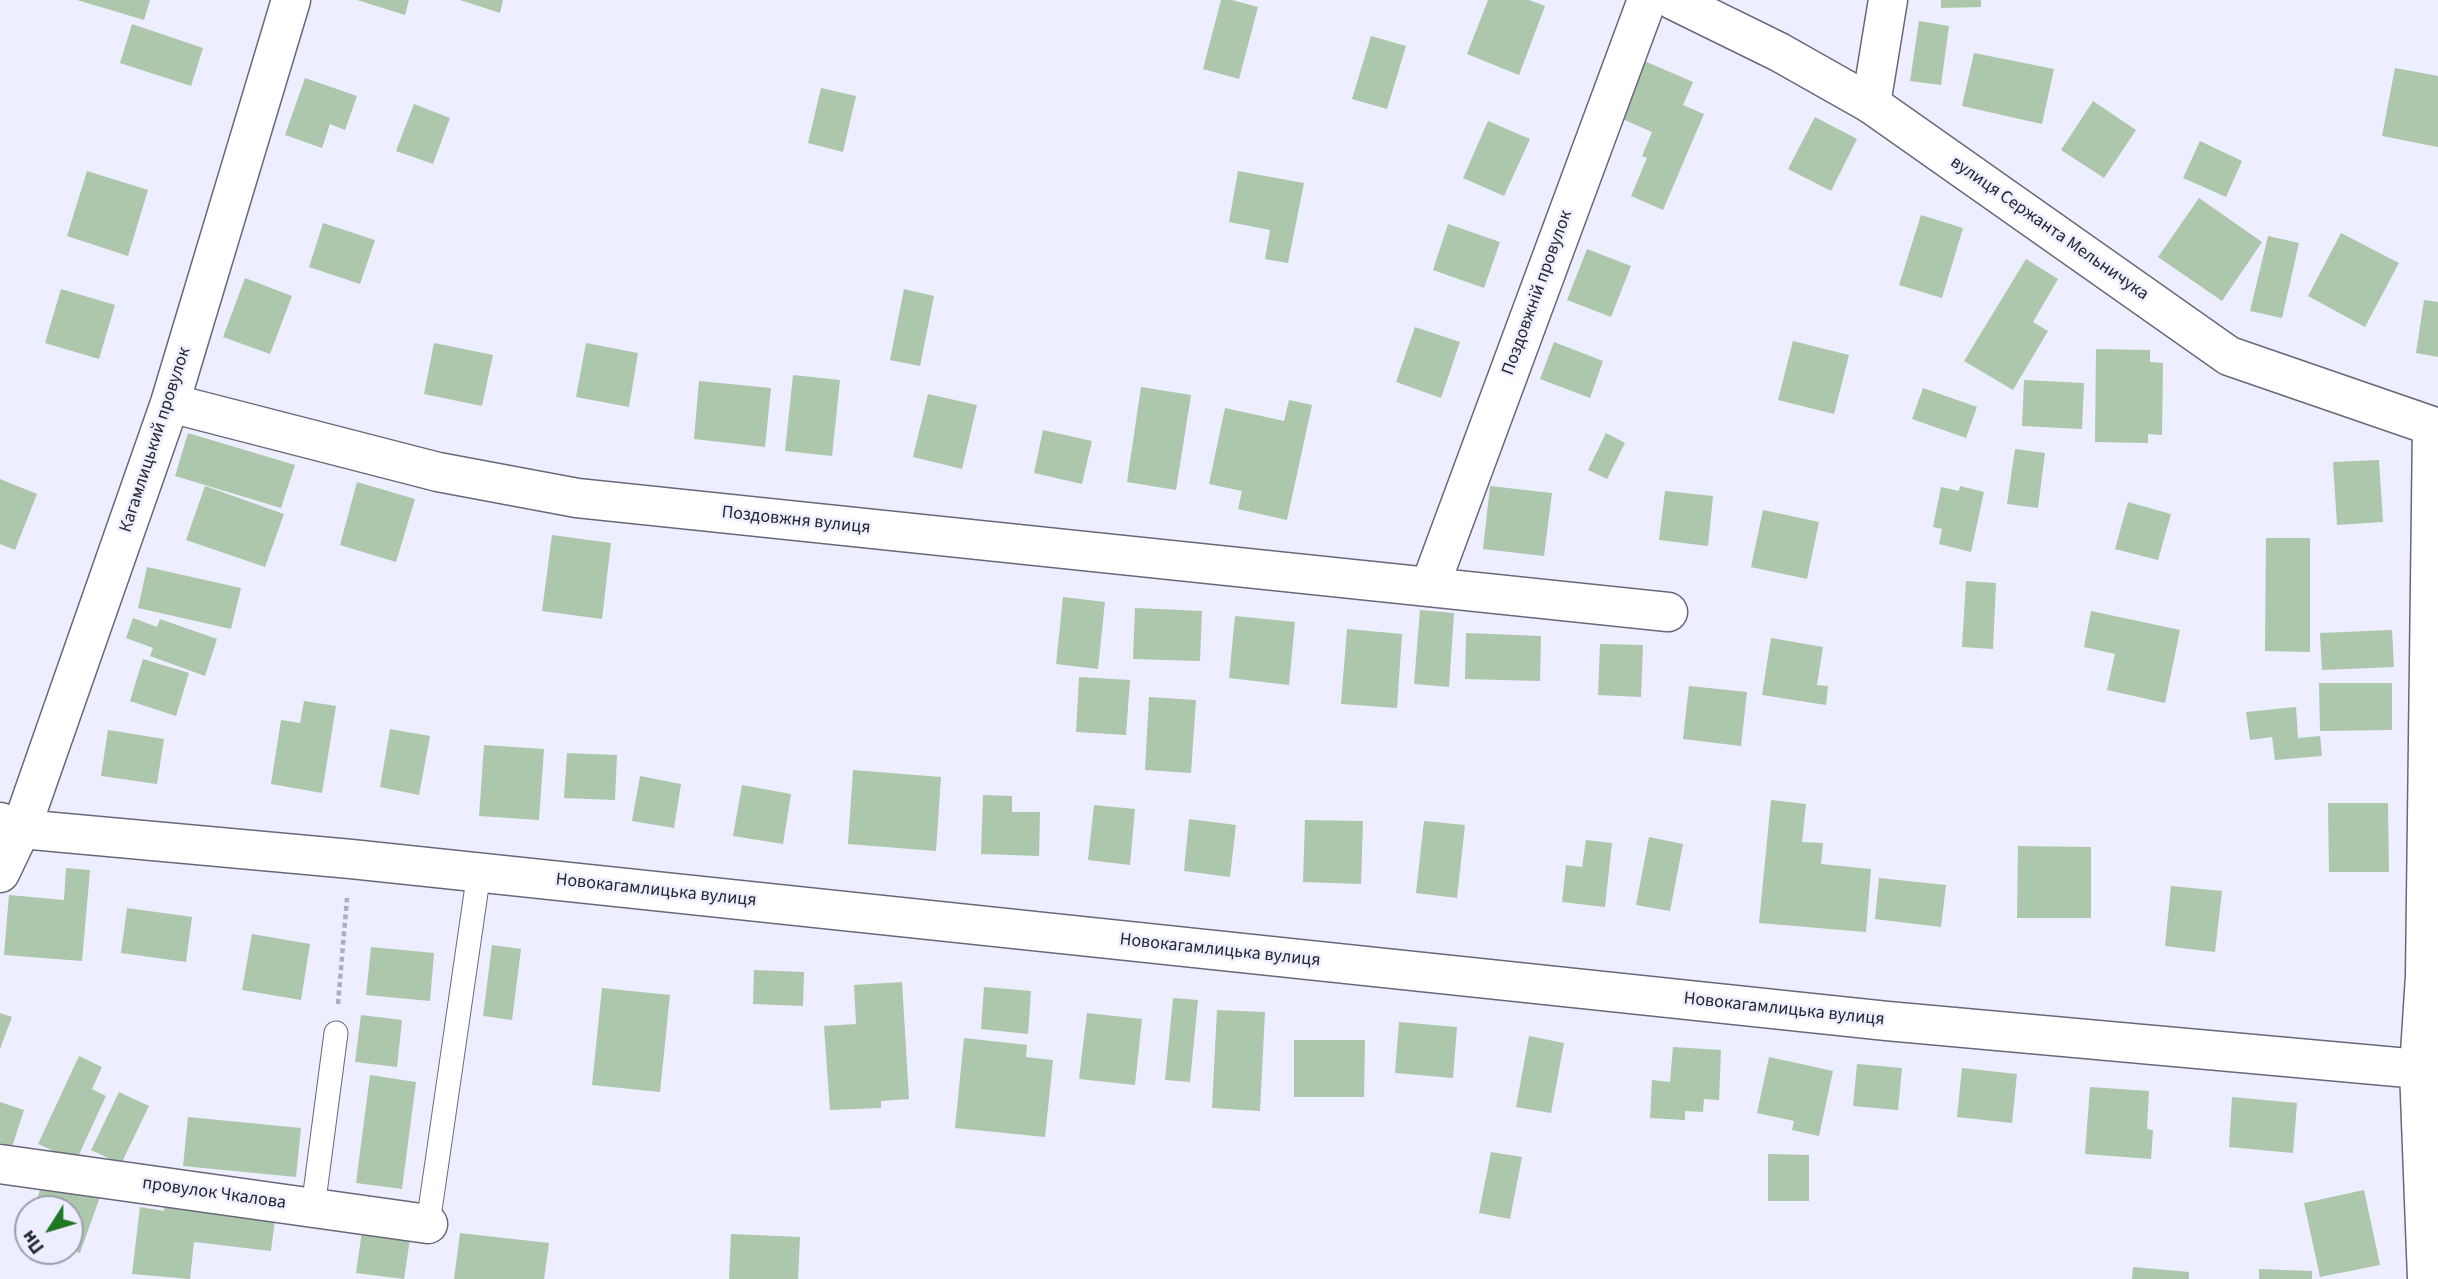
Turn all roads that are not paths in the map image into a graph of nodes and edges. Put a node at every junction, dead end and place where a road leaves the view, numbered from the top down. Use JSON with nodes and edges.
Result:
{"nodes":[{"id":1,"x":291,"y":0,"type":"edge"},
{"id":2,"x":1647,"y":0,"type":"edge"},
{"id":3,"x":1674,"y":0,"type":"edge"},
{"id":4,"x":1888,"y":0,"type":"edge"},
{"id":5,"x":1871,"y":104,"type":"junction"},
{"id":6,"x":170,"y":403,"type":"junction"},
{"id":7,"x":2435,"y":428,"type":"edge"},
{"id":8,"x":1430,"y":586,"type":"junction"},
{"id":9,"x":1668,"y":612,"type":"dead end"},
{"id":10,"x":2433,"y":681,"type":"edge"},
{"id":11,"x":10,"y":826,"type":"edge"},
{"id":12,"x":478,"y":872,"type":"junction"},
{"id":13,"x":0,"y":873,"type":"edge"},
{"id":14,"x":2430,"y":1026,"type":"edge"},
{"id":15,"x":336,"y":1033,"type":"road end"},
{"id":16,"x":2419,"y":1069,"type":"junction"},
{"id":17,"x":0,"y":1164,"type":"edge"},
{"id":18,"x":313,"y":1208,"type":"junction"},
{"id":19,"x":428,"y":1224,"type":"joint"},
{"id":20,"x":2427,"y":1279,"type":"edge"}],
"edges":[{"from":1,"to":6,"type":"street","name":"Кагамлицький провулок"},
{"from":2,"to":8,"type":"street","name":"Поздовжній провулок"},
{"from":3,"to":5,"type":"street","name":"вулиця Сержанта Мельничука"},
{"from":4,"to":5,"type":"street"},
{"from":5,"to":7,"type":"street","name":"вулиця Сержанта Мельничука"},
{"from":6,"to":8,"type":"street","name":"Поздовжня вулиця"},
{"from":6,"to":11,"type":"street","name":"Кагамлицький провулок"},
{"from":7,"to":10,"type":"street"},
{"from":8,"to":9,"type":"street","name":"Поздовжня вулиця"},
{"from":10,"to":14,"type":"street"},
{"from":11,"to":12,"type":"street","name":"Новокагамлицька вулиця"},
{"from":11,"to":13,"type":"street","name":"Кагамлицький провулок"},
{"from":12,"to":16,"type":"street","name":"Новокагамлицька вулиця"},
{"from":12,"to":19,"type":"lane"},
{"from":14,"to":16,"type":"street"},
{"from":15,"to":18,"type":"lane"},
{"from":16,"to":20,"type":"street"},
{"from":17,"to":18,"type":"street","name":"провулок Чкалова"},
{"from":18,"to":19,"type":"street","name":"провулок Чкалова"}]}
